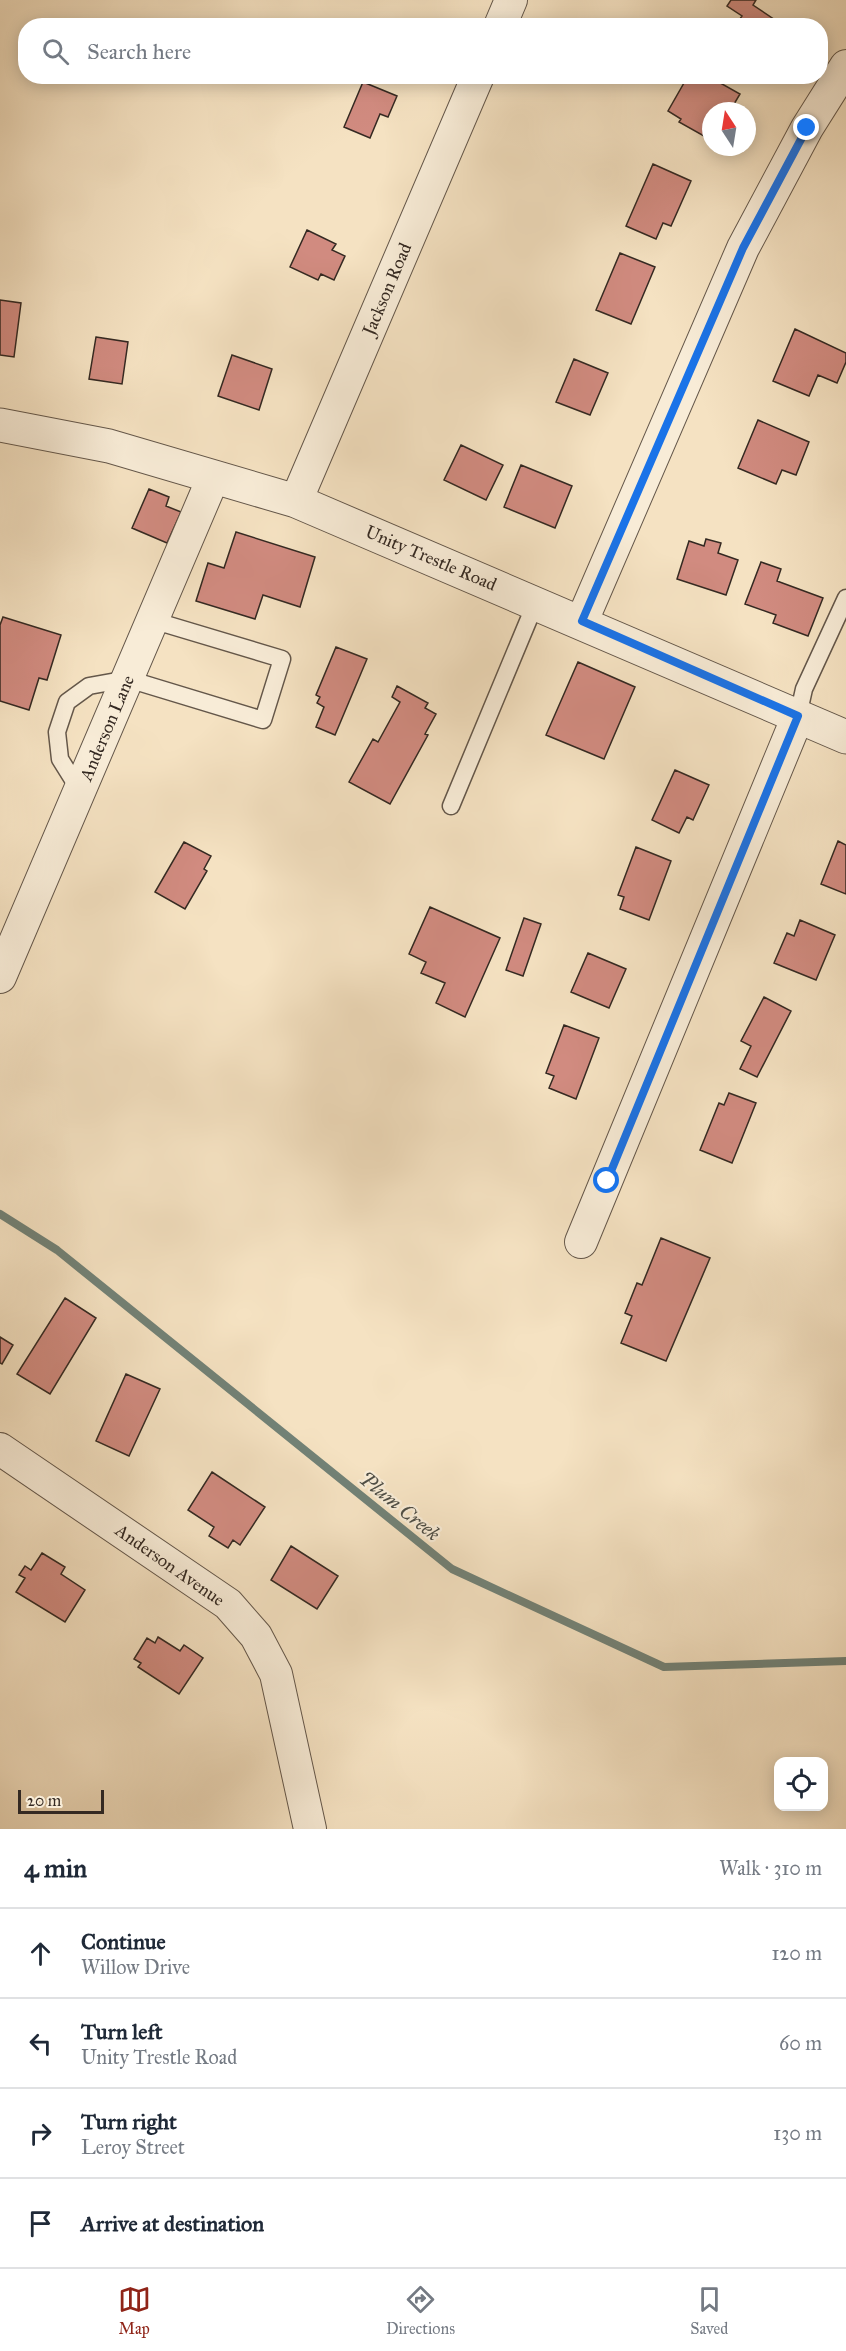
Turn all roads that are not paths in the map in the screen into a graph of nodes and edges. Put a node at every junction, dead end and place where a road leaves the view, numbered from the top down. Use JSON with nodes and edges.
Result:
{"nodes":[{"id":1,"x":511,"y":0,"type":"edge"},
{"id":2,"x":503,"y":18,"type":"edge"},
{"id":3,"x":846,"y":66,"type":"edge"},
{"id":4,"x":475,"y":84,"type":"edge"},
{"id":5,"x":0,"y":425,"type":"edge"},
{"id":6,"x":213,"y":478,"type":"junction"},
{"id":7,"x":296,"y":501,"type":"junction"},
{"id":8,"x":846,"y":598,"type":"edge"},
{"id":9,"x":536,"y":602,"type":"junction"},
{"id":10,"x":152,"y":620,"type":"junction"},
{"id":11,"x":582,"y":621,"type":"junction"},
{"id":12,"x":128,"y":679,"type":"junction"},
{"id":13,"x":798,"y":716,"type":"junction"},
{"id":14,"x":846,"y":737,"type":"edge"},
{"id":15,"x":80,"y":790,"type":"junction"},
{"id":16,"x":451,"y":806,"type":"dead end"},
{"id":17,"x":0,"y":977,"type":"edge"},
{"id":18,"x":580,"y":1242,"type":"dead end"},
{"id":19,"x":0,"y":1449,"type":"edge"},
{"id":20,"x":310,"y":1829,"type":"edge"}],
"edges":[{"from":1,"to":2,"type":"street"},
{"from":3,"to":11,"type":"street"},
{"from":4,"to":7,"type":"street","name":"Jackson Road"},
{"from":5,"to":6,"type":"street","name":"Unity Trestle Road"},
{"from":6,"to":7,"type":"street","name":"Unity Trestle Road"},
{"from":6,"to":10,"type":"street","name":"Anderson Lane"},
{"from":7,"to":9,"type":"street","name":"Unity Trestle Road"},
{"from":8,"to":13,"type":"lane"},
{"from":9,"to":11,"type":"street","name":"Unity Trestle Road"},
{"from":9,"to":16,"type":"lane"},
{"from":10,"to":12,"type":"street","name":"Anderson Lane"},
{"from":10,"to":12,"type":"lane"},
{"from":11,"to":13,"type":"street","name":"Unity Trestle Road"},
{"from":12,"to":15,"type":"street","name":"Anderson Lane"},
{"from":12,"to":15,"type":"lane"},
{"from":13,"to":14,"type":"street","name":"Unity Trestle Road"},
{"from":13,"to":18,"type":"street"},
{"from":15,"to":17,"type":"street","name":"Anderson Lane"},
{"from":19,"to":20,"type":"street","name":"Anderson Avenue"}]}
